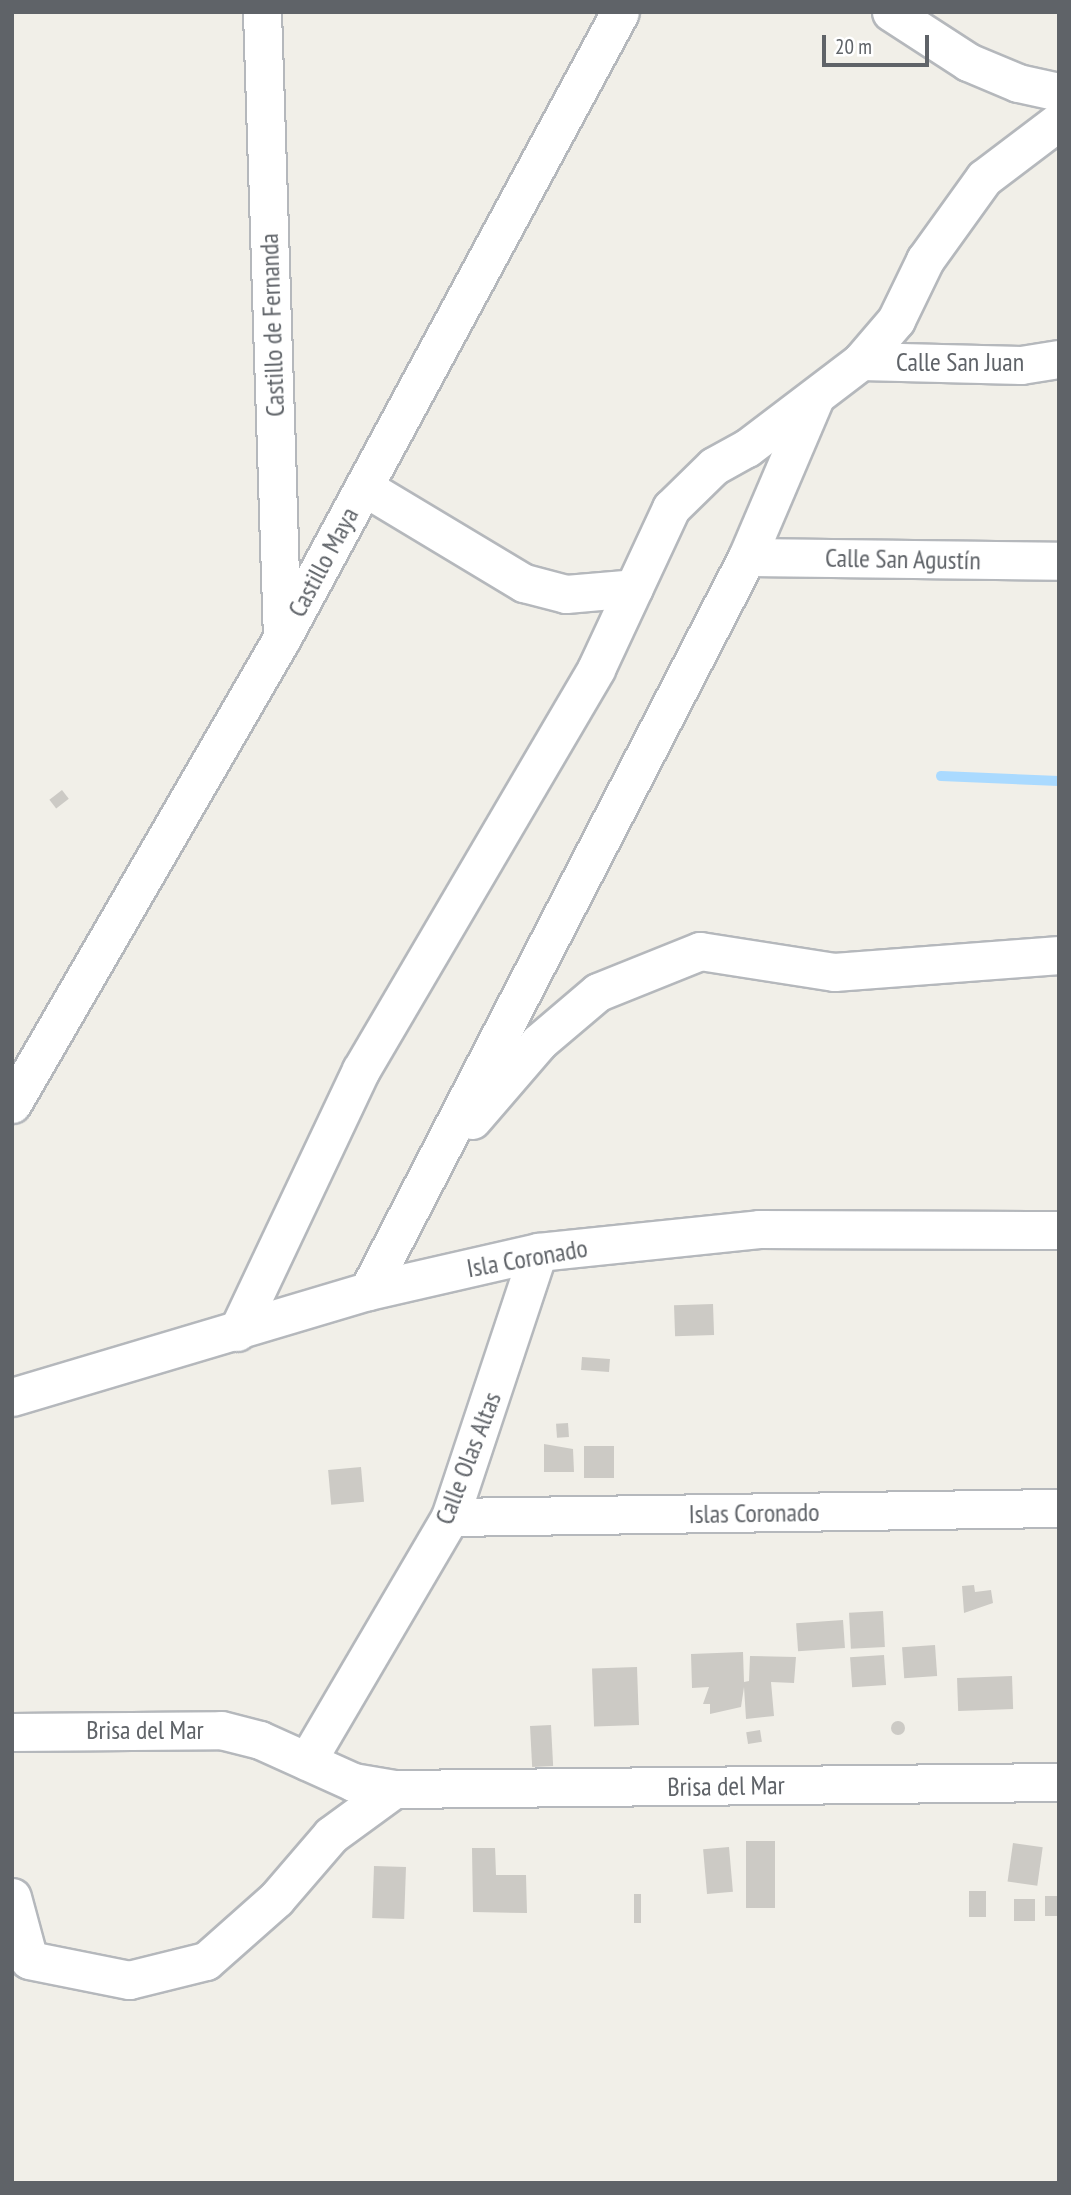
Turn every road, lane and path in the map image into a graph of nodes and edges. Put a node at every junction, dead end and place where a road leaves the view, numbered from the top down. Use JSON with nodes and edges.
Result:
{"nodes":[{"id":1,"x":262,"y":12,"type":"edge"},
{"id":2,"x":620,"y":12,"type":"edge"},
{"id":3,"x":891,"y":12,"type":"edge"},
{"id":4,"x":1059,"y":92,"type":"edge"},
{"id":5,"x":1059,"y":121,"type":"edge"},
{"id":6,"x":1059,"y":359,"type":"edge"},
{"id":7,"x":861,"y":361,"type":"junction"},
{"id":8,"x":814,"y":399,"type":"junction"},
{"id":9,"x":364,"y":487,"type":"junction"},
{"id":10,"x":747,"y":557,"type":"junction"},
{"id":11,"x":1059,"y":561,"type":"edge"},
{"id":12,"x":634,"y":588,"type":"junction"},
{"id":13,"x":282,"y":638,"type":"junction"},
{"id":14,"x":1059,"y":955,"type":"edge"},
{"id":15,"x":12,"y":1104,"type":"edge"},
{"id":16,"x":434,"y":1163,"type":"junction"},
{"id":17,"x":1059,"y":1230,"type":"edge"},
{"id":18,"x":538,"y":1252,"type":"junction"},
{"id":19,"x":368,"y":1291,"type":"junction"},
{"id":20,"x":237,"y":1332,"type":"junction"},
{"id":21,"x":12,"y":1397,"type":"edge"},
{"id":22,"x":1059,"y":1508,"type":"edge"},
{"id":23,"x":450,"y":1517,"type":"junction"},
{"id":24,"x":12,"y":1732,"type":"edge"},
{"id":25,"x":307,"y":1761,"type":"junction"},
{"id":26,"x":1059,"y":1782,"type":"edge"},
{"id":27,"x":394,"y":1789,"type":"junction"},
{"id":28,"x":12,"y":1897,"type":"edge"}],
"edges":[{"from":1,"to":13,"type":"street","name":"Castillo de Fernanda"},
{"from":2,"to":9,"type":"street","name":"Castillo Maya"},
{"from":3,"to":4,"type":"street"},
{"from":5,"to":7,"type":"street"},
{"from":6,"to":7,"type":"street","name":"Calle San Juan"},
{"from":7,"to":8,"type":"street"},
{"from":8,"to":10,"type":"street"},
{"from":8,"to":12,"type":"street"},
{"from":9,"to":12,"type":"street"},
{"from":9,"to":13,"type":"street","name":"Castillo Maya"},
{"from":10,"to":11,"type":"street","name":"Calle San Agustín"},
{"from":10,"to":16,"type":"street"},
{"from":12,"to":20,"type":"street"},
{"from":13,"to":15,"type":"street","name":"Castillo Maya"},
{"from":14,"to":16,"type":"street"},
{"from":16,"to":19,"type":"street"},
{"from":17,"to":18,"type":"street","name":"Isla Coronado"},
{"from":18,"to":19,"type":"street","name":"Isla Coronado"},
{"from":18,"to":23,"type":"street","name":"Calle Olas Altas"},
{"from":19,"to":20,"type":"street","name":"Isla Coronado"},
{"from":20,"to":21,"type":"street","name":"Isla Coronado"},
{"from":22,"to":23,"type":"street","name":"Islas Coronado"},
{"from":23,"to":25,"type":"street","name":"Calle Olas Altas"},
{"from":24,"to":25,"type":"street","name":"Brisa del Mar"},
{"from":25,"to":27,"type":"street","name":"Brisa del Mar"},
{"from":26,"to":27,"type":"street","name":"Brisa del Mar"},
{"from":27,"to":28,"type":"street"}]}
